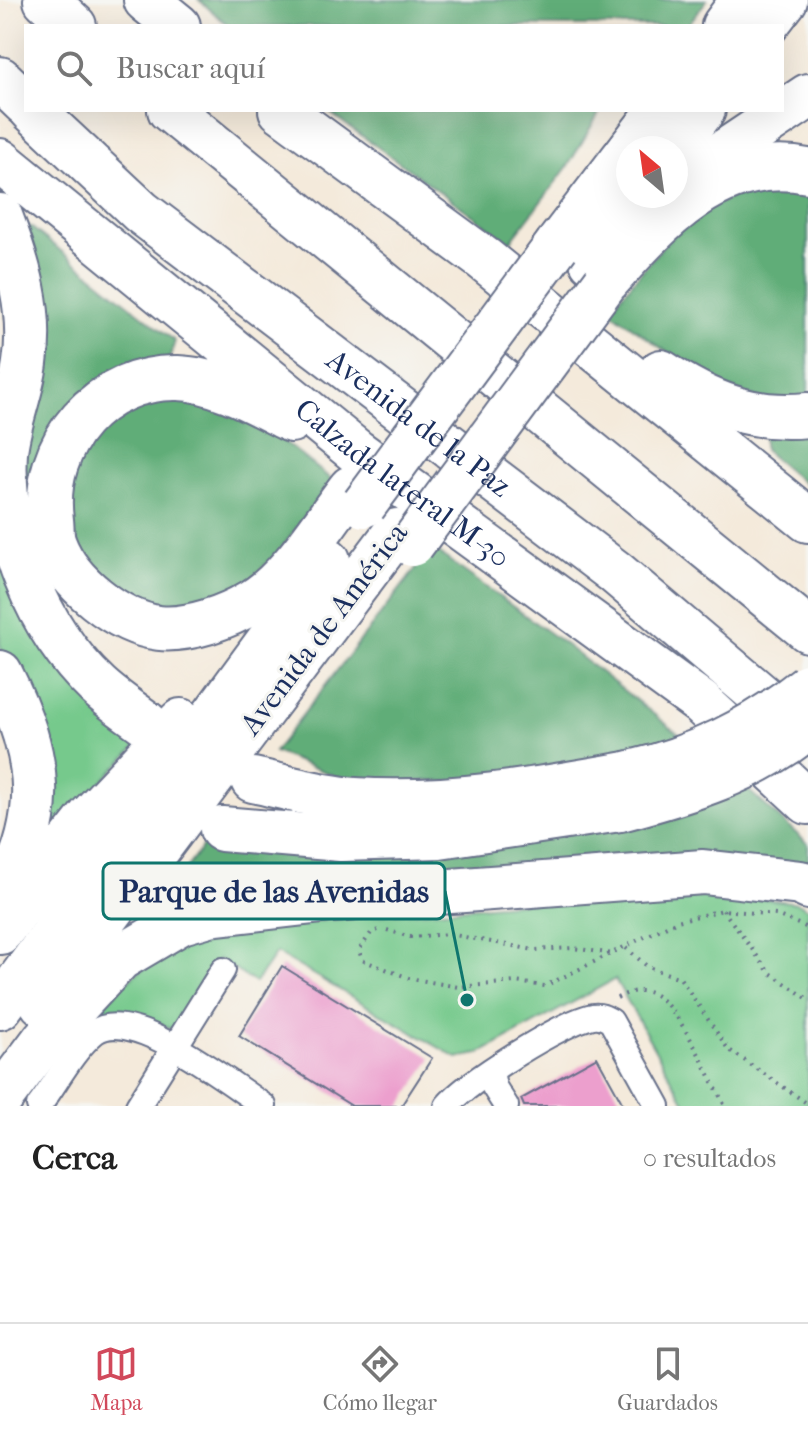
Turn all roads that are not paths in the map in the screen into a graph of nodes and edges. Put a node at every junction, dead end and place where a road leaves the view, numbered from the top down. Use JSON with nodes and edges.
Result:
{"nodes":[{"id":1,"x":46,"y":0,"type":"edge"},
{"id":2,"x":146,"y":0,"type":"edge"},
{"id":3,"x":743,"y":0,"type":"edge"},
{"id":4,"x":785,"y":0,"type":"edge"},
{"id":5,"x":72,"y":24,"type":"edge"},
{"id":6,"x":176,"y":24,"type":"edge"},
{"id":7,"x":725,"y":24,"type":"edge"},
{"id":8,"x":767,"y":24,"type":"edge"},
{"id":9,"x":0,"y":79,"type":"edge"},
{"id":10,"x":808,"y":96,"type":"edge"},
{"id":11,"x":24,"y":102,"type":"edge"},
{"id":12,"x":784,"y":111,"type":"edge"},
{"id":13,"x":34,"y":112,"type":"edge"},
{"id":14,"x":172,"y":112,"type":"edge"},
{"id":15,"x":284,"y":112,"type":"edge"},
{"id":16,"x":658,"y":112,"type":"edge"},
{"id":17,"x":701,"y":112,"type":"edge"},
{"id":18,"x":783,"y":112,"type":"edge"},
{"id":19,"x":640,"y":136,"type":"edge"},
{"id":20,"x":683,"y":136,"type":"edge"},
{"id":21,"x":0,"y":142,"type":"edge"},
{"id":22,"x":0,"y":161,"type":"edge"},
{"id":23,"x":808,"y":171,"type":"edge"},
{"id":24,"x":688,"y":176,"type":"edge"},
{"id":25,"x":616,"y":187,"type":"edge"},
{"id":26,"x":630,"y":208,"type":"edge"},
{"id":27,"x":653,"y":208,"type":"edge"},
{"id":28,"x":0,"y":216,"type":"edge"},
{"id":29,"x":90,"y":237,"type":"junction"},
{"id":30,"x":484,"y":259,"type":"junction"},
{"id":31,"x":0,"y":267,"type":"edge"},
{"id":32,"x":585,"y":270,"type":"junction"},
{"id":33,"x":0,"y":298,"type":"edge"},
{"id":34,"x":405,"y":304,"type":"junction"},
{"id":35,"x":808,"y":415,"type":"edge"},
{"id":36,"x":372,"y":506,"type":"junction"},
{"id":37,"x":808,"y":520,"type":"edge"},
{"id":38,"x":808,"y":602,"type":"edge"},
{"id":39,"x":808,"y":630,"type":"edge"},
{"id":40,"x":0,"y":673,"type":"edge"},
{"id":41,"x":808,"y":686,"type":"edge"},
{"id":42,"x":146,"y":723,"type":"dead end"},
{"id":43,"x":808,"y":727,"type":"edge"},
{"id":44,"x":808,"y":735,"type":"edge"},
{"id":45,"x":253,"y":780,"type":"dead end"},
{"id":46,"x":624,"y":791,"type":"junction"},
{"id":47,"x":808,"y":802,"type":"edge"},
{"id":48,"x":222,"y":829,"type":"dead end"},
{"id":49,"x":71,"y":875,"type":"dead end"},
{"id":50,"x":808,"y":887,"type":"edge"},
{"id":51,"x":0,"y":902,"type":"edge"},
{"id":52,"x":0,"y":932,"type":"edge"},
{"id":53,"x":223,"y":970,"type":"dead end"},
{"id":54,"x":0,"y":971,"type":"edge"},
{"id":55,"x":5,"y":1040,"type":"edge"},
{"id":56,"x":175,"y":1049,"type":"junction"},
{"id":57,"x":491,"y":1071,"type":"junction"},
{"id":58,"x":0,"y":1099,"type":"edge"},
{"id":59,"x":39,"y":1106,"type":"edge"},
{"id":60,"x":138,"y":1106,"type":"edge"},
{"id":61,"x":264,"y":1106,"type":"edge"},
{"id":62,"x":447,"y":1106,"type":"edge"},
{"id":63,"x":506,"y":1106,"type":"edge"},
{"id":64,"x":658,"y":1106,"type":"edge"}],
"edges":[{"from":1,"to":5,"type":"highway"},
{"from":2,"to":6,"type":"highway"},
{"from":3,"to":7,"type":"highway"},
{"from":4,"to":8,"type":"highway"},
{"from":9,"to":11,"type":"highway"},
{"from":10,"to":12,"type":"highway"},
{"from":13,"to":44,"type":"highway","name":"Avenida de la Paz"},
{"from":14,"to":34,"type":"highway"},
{"from":15,"to":30,"type":"highway"},
{"from":16,"to":19,"type":"highway","name":"Avenida de América"},
{"from":17,"to":20,"type":"highway"},
{"from":18,"to":24,"type":"highway"},
{"from":21,"to":29,"type":"highway"},
{"from":22,"to":29,"type":"highway","name":"Calzada lateral M-30"},
{"from":23,"to":32,"type":"highway"},
{"from":25,"to":32,"type":"highway","name":"Avenida de América"},
{"from":26,"to":32,"type":"highway","name":"Avenida de América"},
{"from":27,"to":32,"type":"highway"},
{"from":28,"to":42,"type":"highway"},
{"from":29,"to":36,"type":"highway","name":"Calzada lateral M-30"},
{"from":30,"to":35,"type":"highway"},
{"from":30,"to":37,"type":"highway"},
{"from":31,"to":33,"type":"highway"},
{"from":32,"to":36,"type":"highway","name":"Avenida de América","bridge":true},
{"from":32,"to":36,"type":"highway","name":"Avenida de América"},
{"from":32,"to":36,"type":"highway","bridge":true},
{"from":34,"to":38,"type":"highway"},
{"from":34,"to":39,"type":"highway"},
{"from":36,"to":36,"type":"highway"},
{"from":36,"to":47,"type":"highway","name":"Calzada lateral M-30"},
{"from":36,"to":52,"type":"highway"},
{"from":36,"to":55,"type":"highway","name":"Avenida de América"},
{"from":36,"to":55,"type":"highway","name":"Avenida de América"},
{"from":40,"to":51,"type":"highway"},
{"from":41,"to":46,"type":"highway","bridge":true},
{"from":43,"to":46,"type":"highway","bridge":true},
{"from":45,"to":46,"type":"highway"},
{"from":46,"to":48,"type":"highway"},
{"from":49,"to":54,"type":"highway"},
{"from":50,"to":58,"type":"highway"},
{"from":53,"to":56,"type":"street"},
{"from":56,"to":59,"type":"street"},
{"from":56,"to":60,"type":"street"},
{"from":56,"to":61,"type":"street"},
{"from":57,"to":62,"type":"street"},
{"from":57,"to":63,"type":"street"},
{"from":57,"to":64,"type":"street"}]}
